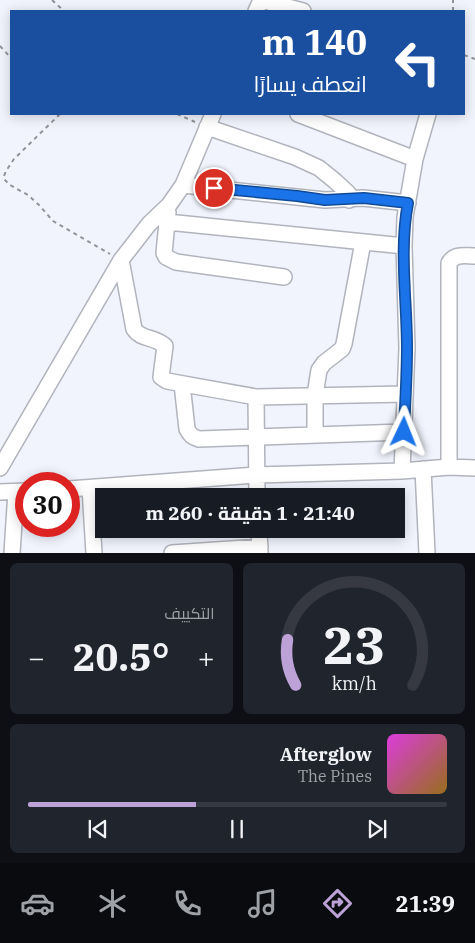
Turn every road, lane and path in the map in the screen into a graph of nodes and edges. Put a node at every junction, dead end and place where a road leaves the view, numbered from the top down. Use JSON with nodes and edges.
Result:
{"nodes":[{"id":1,"x":52,"y":0,"type":"edge"},
{"id":2,"x":63,"y":10,"type":"edge"},
{"id":3,"x":256,"y":10,"type":"edge"},
{"id":4,"x":299,"y":10,"type":"edge"},
{"id":5,"x":0,"y":46,"type":"edge"},
{"id":6,"x":10,"y":57,"type":"edge"},
{"id":7,"x":59,"y":115,"type":"edge"},
{"id":8,"x":182,"y":115,"type":"edge"},
{"id":9,"x":301,"y":115,"type":"edge"},
{"id":10,"x":428,"y":115,"type":"edge"},
{"id":11,"x":210,"y":120,"type":"edge"},
{"id":12,"x":415,"y":159,"type":"junction"},
{"id":13,"x":183,"y":185,"type":"junction"},
{"id":14,"x":349,"y":200,"type":"junction"},
{"id":15,"x":408,"y":203,"type":"junction"},
{"id":16,"x":169,"y":206,"type":"junction"},
{"id":17,"x":167,"y":222,"type":"junction"},
{"id":18,"x":363,"y":242,"type":"junction"},
{"id":19,"x":404,"y":246,"type":"junction"},
{"id":20,"x":475,"y":256,"type":"edge"},
{"id":21,"x":121,"y":260,"type":"junction"},
{"id":22,"x":284,"y":277,"type":"dead end"},
{"id":23,"x":182,"y":384,"type":"junction"},
{"id":24,"x":406,"y":394,"type":"junction"},
{"id":25,"x":315,"y":395,"type":"junction"},
{"id":26,"x":256,"y":397,"type":"junction"},
{"id":27,"x":404,"y":432,"type":"junction"},
{"id":28,"x":315,"y":435,"type":"junction"},
{"id":29,"x":257,"y":436,"type":"junction"},
{"id":30,"x":449,"y":467,"type":"junction"},
{"id":31,"x":0,"y":468,"type":"edge"},
{"id":32,"x":475,"y":468,"type":"edge"},
{"id":33,"x":423,"y":469,"type":"junction"},
{"id":34,"x":402,"y":471,"type":"junction"},
{"id":35,"x":256,"y":475,"type":"junction"},
{"id":36,"x":80,"y":488,"type":"edge"},
{"id":37,"x":90,"y":488,"type":"junction"},
{"id":38,"x":257,"y":488,"type":"edge"},
{"id":39,"x":0,"y":492,"type":"edge"},
{"id":40,"x":15,"y":492,"type":"edge"},
{"id":41,"x":15,"y":533,"type":"edge"},
{"id":42,"x":260,"y":550,"type":"edge"},
{"id":43,"x":12,"y":553,"type":"edge"},
{"id":44,"x":94,"y":553,"type":"edge"},
{"id":45,"x":172,"y":553,"type":"edge"},
{"id":46,"x":427,"y":553,"type":"edge"}],
"edges":[{"from":1,"to":2,"type":"path"},
{"from":3,"to":4,"type":"street"},
{"from":5,"to":6,"type":"path"},
{"from":7,"to":21,"type":"path"},
{"from":8,"to":11,"type":"path"},
{"from":9,"to":12,"type":"street"},
{"from":10,"to":12,"type":"street"},
{"from":11,"to":13,"type":"street"},
{"from":11,"to":14,"type":"street"},
{"from":12,"to":15,"type":"street"},
{"from":13,"to":14,"type":"street"},
{"from":13,"to":16,"type":"street"},
{"from":14,"to":15,"type":"street"},
{"from":15,"to":19,"type":"street"},
{"from":16,"to":17,"type":"street"},
{"from":16,"to":21,"type":"street"},
{"from":17,"to":18,"type":"street"},
{"from":17,"to":22,"type":"street"},
{"from":18,"to":19,"type":"street"},
{"from":18,"to":25,"type":"street"},
{"from":19,"to":24,"type":"street"},
{"from":20,"to":30,"type":"street"},
{"from":21,"to":23,"type":"street"},
{"from":21,"to":31,"type":"street"},
{"from":23,"to":26,"type":"street"},
{"from":23,"to":29,"type":"street"},
{"from":24,"to":25,"type":"street"},
{"from":24,"to":27,"type":"street"},
{"from":25,"to":26,"type":"street"},
{"from":25,"to":28,"type":"street"},
{"from":26,"to":29,"type":"street"},
{"from":27,"to":28,"type":"street"},
{"from":27,"to":34,"type":"street"},
{"from":28,"to":29,"type":"street"},
{"from":29,"to":35,"type":"street"},
{"from":30,"to":32,"type":"street"},
{"from":30,"to":33,"type":"street"},
{"from":33,"to":34,"type":"street"},
{"from":33,"to":46,"type":"street"},
{"from":34,"to":35,"type":"street"},
{"from":35,"to":37,"type":"street"},
{"from":35,"to":38,"type":"street"},
{"from":36,"to":37,"type":"street"},
{"from":37,"to":44,"type":"street"},
{"from":39,"to":40,"type":"street"},
{"from":41,"to":43,"type":"street"},
{"from":42,"to":45,"type":"street"}]}
